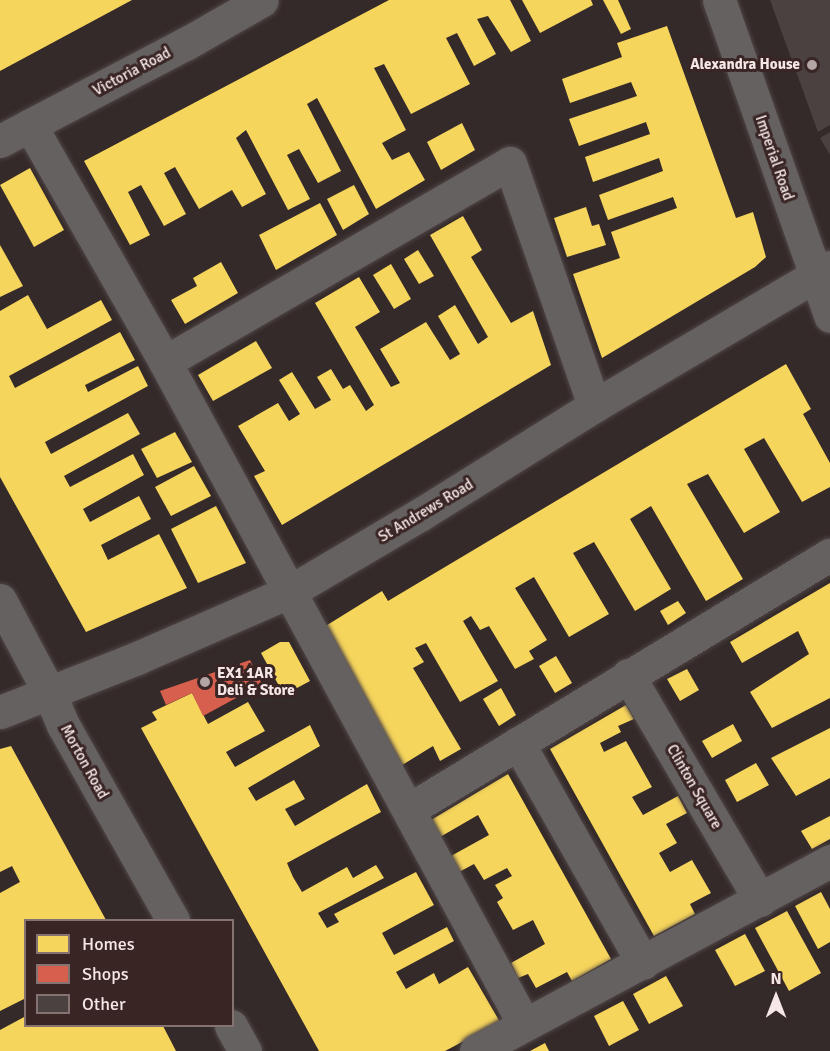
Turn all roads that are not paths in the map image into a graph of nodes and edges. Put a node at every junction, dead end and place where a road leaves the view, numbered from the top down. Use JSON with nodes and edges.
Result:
{"nodes":[{"id":1,"x":262,"y":0,"type":"edge"},
{"id":2,"x":719,"y":0,"type":"edge"},
{"id":3,"x":30,"y":125,"type":"junction"},
{"id":4,"x":0,"y":141,"type":"edge"},
{"id":5,"x":823,"y":271,"type":"edge"},
{"id":6,"x":830,"y":316,"type":"edge"},
{"id":7,"x":165,"y":362,"type":"junction"},
{"id":8,"x":594,"y":406,"type":"junction"},
{"id":9,"x":830,"y":555,"type":"edge"},
{"id":10,"x":289,"y":592,"type":"junction"},
{"id":11,"x":0,"y":600,"type":"edge"},
{"id":12,"x":628,"y":675,"type":"junction"},
{"id":13,"x":49,"y":692,"type":"junction"},
{"id":14,"x":0,"y":712,"type":"edge"},
{"id":15,"x":518,"y":743,"type":"junction"},
{"id":16,"x":410,"y":809,"type":"junction"},
{"id":17,"x":830,"y":861,"type":"edge"},
{"id":18,"x":760,"y":900,"type":"junction"},
{"id":19,"x":171,"y":919,"type":"edge"},
{"id":20,"x":643,"y":963,"type":"junction"},
{"id":21,"x":524,"y":1024,"type":"junction"},
{"id":22,"x":232,"y":1027,"type":"edge"},
{"id":23,"x":245,"y":1051,"type":"edge"},
{"id":24,"x":476,"y":1051,"type":"edge"}],
"edges":[{"from":1,"to":3,"type":"street","name":"Victoria Road"},
{"from":2,"to":5,"type":"street","name":"Imperial Road"},
{"from":3,"to":4,"type":"street","name":"Victoria Road"},
{"from":3,"to":7,"type":"street"},
{"from":5,"to":6,"type":"street","name":"Imperial Road"},
{"from":5,"to":8,"type":"street","name":"St Andrews Road"},
{"from":7,"to":8,"type":"street"},
{"from":7,"to":10,"type":"street"},
{"from":8,"to":10,"type":"street","name":"St Andrews Road"},
{"from":9,"to":12,"type":"street"},
{"from":10,"to":13,"type":"street","name":"St Andrews Road"},
{"from":10,"to":16,"type":"street"},
{"from":11,"to":13,"type":"street","name":"Morton Road"},
{"from":12,"to":15,"type":"street"},
{"from":12,"to":18,"type":"street","name":"Clinton Square"},
{"from":13,"to":14,"type":"street","name":"St Andrews Road"},
{"from":13,"to":19,"type":"street","name":"Morton Road"},
{"from":15,"to":16,"type":"street"},
{"from":15,"to":20,"type":"street"},
{"from":16,"to":21,"type":"street"},
{"from":17,"to":18,"type":"street"},
{"from":18,"to":20,"type":"street"},
{"from":20,"to":21,"type":"street"},
{"from":21,"to":24,"type":"street"},
{"from":22,"to":23,"type":"street"}]}
